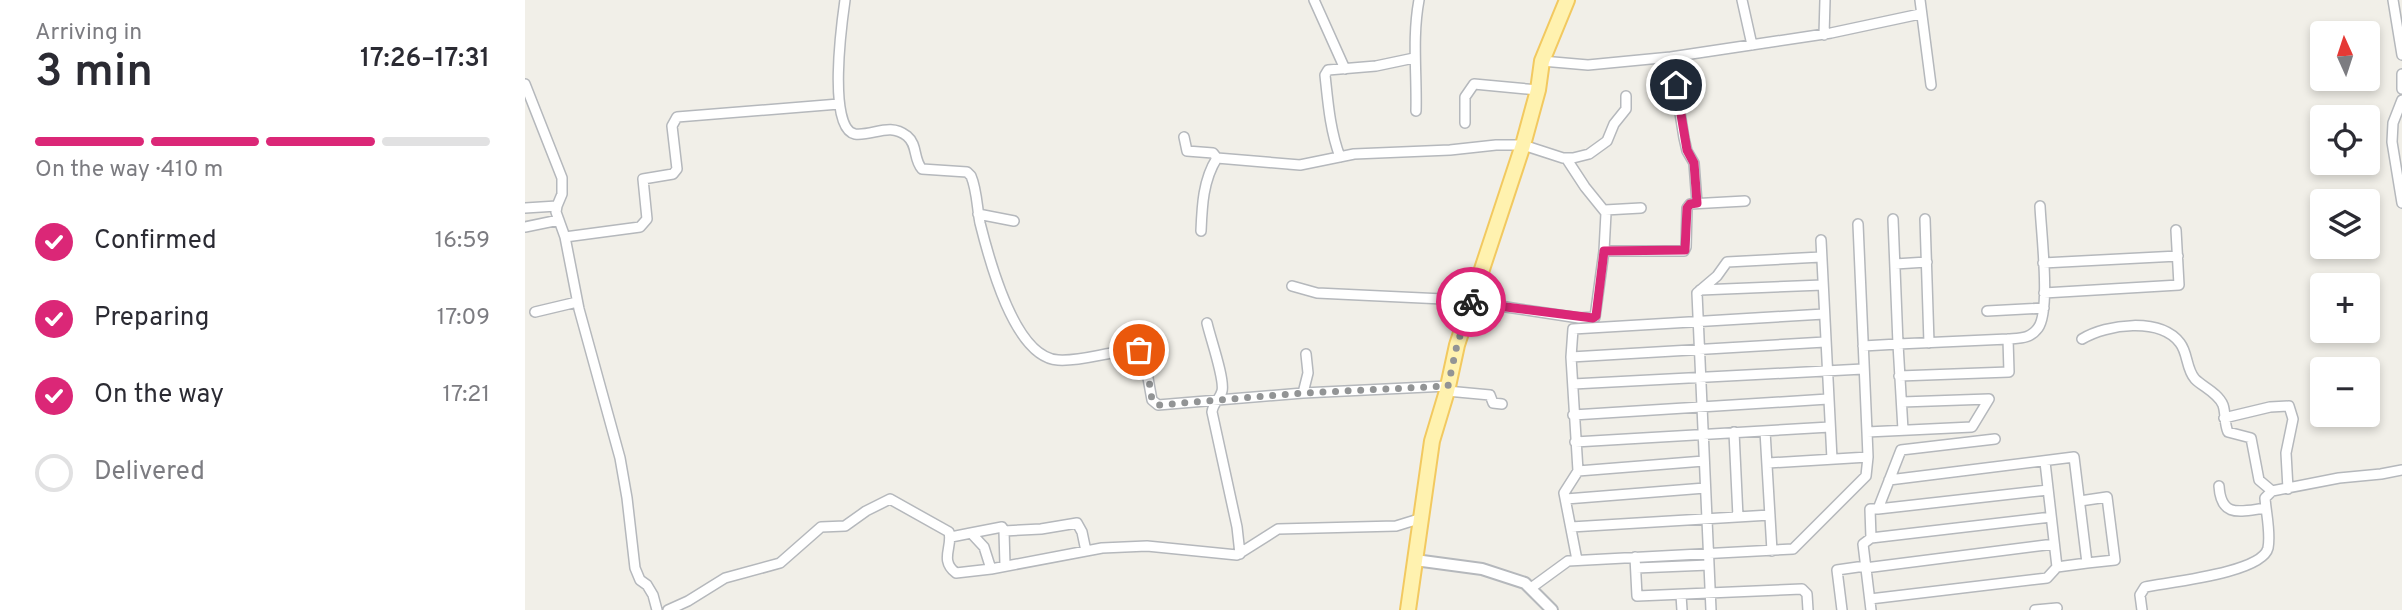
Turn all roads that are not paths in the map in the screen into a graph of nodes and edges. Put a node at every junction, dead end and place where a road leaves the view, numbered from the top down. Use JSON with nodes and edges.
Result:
{"nodes":[{"id":1,"x":845,"y":0,"type":"edge"},
{"id":2,"x":1314,"y":0,"type":"edge"},
{"id":3,"x":1419,"y":0,"type":"edge"},
{"id":4,"x":1567,"y":0,"type":"edge"},
{"id":5,"x":1742,"y":0,"type":"edge"},
{"id":6,"x":1825,"y":0,"type":"edge"},
{"id":7,"x":1920,"y":0,"type":"edge"},
{"id":8,"x":2393,"y":0,"type":"edge"},
{"id":9,"x":1920,"y":15,"type":"junction"},
{"id":10,"x":1824,"y":35,"type":"junction"},
{"id":11,"x":1752,"y":45,"type":"junction"},
{"id":12,"x":2402,"y":55,"type":"edge"},
{"id":13,"x":1671,"y":57,"type":"junction"},
{"id":14,"x":1414,"y":58,"type":"junction"},
{"id":15,"x":1542,"y":61,"type":"junction"},
{"id":16,"x":1345,"y":69,"type":"junction"},
{"id":17,"x":2402,"y":74,"type":"edge"},
{"id":18,"x":525,"y":84,"type":"edge"},
{"id":19,"x":1931,"y":85,"type":"dead end"},
{"id":20,"x":2402,"y":89,"type":"edge"},
{"id":21,"x":1538,"y":90,"type":"junction"},
{"id":22,"x":1626,"y":96,"type":"dead end"},
{"id":23,"x":2402,"y":100,"type":"edge"},
{"id":24,"x":839,"y":104,"type":"junction"},
{"id":25,"x":1416,"y":111,"type":"dead end"},
{"id":26,"x":1465,"y":123,"type":"dead end"},
{"id":27,"x":1184,"y":137,"type":"dead end"},
{"id":28,"x":1523,"y":145,"type":"junction"},
{"id":29,"x":1217,"y":158,"type":"junction"},
{"id":30,"x":1341,"y":158,"type":"junction"},
{"id":31,"x":1566,"y":158,"type":"junction"},
{"id":32,"x":1745,"y":201,"type":"dead end"},
{"id":33,"x":1697,"y":203,"type":"junction"},
{"id":34,"x":2402,"y":203,"type":"edge"},
{"id":35,"x":557,"y":206,"type":"junction"},
{"id":36,"x":2040,"y":206,"type":"dead end"},
{"id":37,"x":525,"y":208,"type":"edge"},
{"id":38,"x":1641,"y":208,"type":"dead end"},
{"id":39,"x":1605,"y":210,"type":"junction"},
{"id":40,"x":978,"y":214,"type":"junction"},
{"id":41,"x":1893,"y":219,"type":"dead end"},
{"id":42,"x":1925,"y":219,"type":"dead end"},
{"id":43,"x":559,"y":220,"type":"junction"},
{"id":44,"x":1014,"y":221,"type":"dead end"},
{"id":45,"x":1858,"y":224,"type":"dead end"},
{"id":46,"x":525,"y":227,"type":"edge"},
{"id":47,"x":2176,"y":230,"type":"dead end"},
{"id":48,"x":1201,"y":231,"type":"dead end"},
{"id":49,"x":565,"y":237,"type":"junction"},
{"id":50,"x":1821,"y":240,"type":"dead end"},
{"id":51,"x":1604,"y":251,"type":"junction"},
{"id":52,"x":2178,"y":256,"type":"junction"},
{"id":53,"x":1821,"y":257,"type":"junction"},
{"id":54,"x":1927,"y":262,"type":"junction"},
{"id":55,"x":2043,"y":263,"type":"junction"},
{"id":56,"x":1895,"y":264,"type":"junction"},
{"id":57,"x":1823,"y":285,"type":"junction"},
{"id":58,"x":1292,"y":286,"type":"dead end"},
{"id":59,"x":1700,"y":290,"type":"junction"},
{"id":60,"x":2044,"y":293,"type":"junction"},
{"id":61,"x":1473,"y":298,"type":"junction"},
{"id":62,"x":577,"y":302,"type":"junction"},
{"id":63,"x":2045,"y":308,"type":"junction"},
{"id":64,"x":1987,"y":311,"type":"dead end"},
{"id":65,"x":535,"y":312,"type":"dead end"},
{"id":66,"x":1824,"y":314,"type":"junction"},
{"id":67,"x":1697,"y":320,"type":"junction"},
{"id":68,"x":1207,"y":323,"type":"dead end"},
{"id":69,"x":2008,"y":338,"type":"junction"},
{"id":70,"x":2082,"y":339,"type":"dead end"},
{"id":71,"x":1825,"y":342,"type":"junction"},
{"id":72,"x":1929,"y":343,"type":"junction"},
{"id":73,"x":1898,"y":344,"type":"junction"},
{"id":74,"x":1863,"y":346,"type":"junction"},
{"id":75,"x":1699,"y":348,"type":"junction"},
{"id":76,"x":1306,"y":355,"type":"dead end"},
{"id":77,"x":1571,"y":357,"type":"junction"},
{"id":78,"x":1863,"y":369,"type":"junction"},
{"id":79,"x":1827,"y":371,"type":"junction"},
{"id":80,"x":1899,"y":376,"type":"junction"},
{"id":81,"x":1700,"y":377,"type":"junction"},
{"id":82,"x":1573,"y":384,"type":"junction"},
{"id":83,"x":1448,"y":389,"type":"junction"},
{"id":84,"x":1303,"y":393,"type":"junction"},
{"id":85,"x":1828,"y":398,"type":"junction"},
{"id":86,"x":1216,"y":401,"type":"junction"},
{"id":87,"x":1902,"y":402,"type":"junction"},
{"id":88,"x":1502,"y":404,"type":"dead end"},
{"id":89,"x":1701,"y":406,"type":"junction"},
{"id":90,"x":1573,"y":415,"type":"junction"},
{"id":91,"x":2224,"y":418,"type":"junction"},
{"id":92,"x":1830,"y":427,"type":"junction"},
{"id":93,"x":1903,"y":430,"type":"junction"},
{"id":94,"x":1765,"y":431,"type":"junction"},
{"id":95,"x":1734,"y":432,"type":"junction"},
{"id":96,"x":1867,"y":432,"type":"junction"},
{"id":97,"x":1703,"y":433,"type":"junction"},
{"id":98,"x":1995,"y":439,"type":"dead end"},
{"id":99,"x":1575,"y":442,"type":"junction"},
{"id":100,"x":1868,"y":457,"type":"junction"},
{"id":101,"x":1832,"y":459,"type":"junction"},
{"id":102,"x":1704,"y":461,"type":"junction"},
{"id":103,"x":2045,"y":462,"type":"junction"},
{"id":104,"x":1768,"y":463,"type":"junction"},
{"id":105,"x":2402,"y":470,"type":"edge"},
{"id":106,"x":1577,"y":471,"type":"junction"},
{"id":107,"x":1889,"y":480,"type":"junction"},
{"id":108,"x":2219,"y":486,"type":"dead end"},
{"id":109,"x":1705,"y":488,"type":"junction"},
{"id":110,"x":2288,"y":489,"type":"junction"},
{"id":111,"x":2048,"y":490,"type":"junction"},
{"id":112,"x":2272,"y":491,"type":"junction"},
{"id":113,"x":1566,"y":499,"type":"junction"},
{"id":114,"x":2080,"y":501,"type":"junction"},
{"id":115,"x":2266,"y":508,"type":"junction"},
{"id":116,"x":1878,"y":509,"type":"junction"},
{"id":117,"x":1770,"y":514,"type":"junction"},
{"id":118,"x":1738,"y":517,"type":"junction"},
{"id":119,"x":2051,"y":517,"type":"junction"},
{"id":120,"x":1422,"y":518,"type":"junction"},
{"id":121,"x":1707,"y":520,"type":"junction"},
{"id":122,"x":1571,"y":527,"type":"junction"},
{"id":123,"x":1004,"y":531,"type":"junction"},
{"id":124,"x":971,"y":533,"type":"junction"},
{"id":125,"x":951,"y":537,"type":"junction"},
{"id":126,"x":1871,"y":538,"type":"junction"},
{"id":127,"x":2054,"y":544,"type":"junction"},
{"id":128,"x":1086,"y":551,"type":"junction"},
{"id":129,"x":1772,"y":551,"type":"junction"},
{"id":130,"x":1240,"y":554,"type":"junction"},
{"id":131,"x":1709,"y":554,"type":"junction"},
{"id":132,"x":1635,"y":557,"type":"junction"},
{"id":133,"x":1415,"y":560,"type":"junction"},
{"id":134,"x":1577,"y":560,"type":"junction"},
{"id":135,"x":2087,"y":564,"type":"junction"},
{"id":136,"x":1005,"y":565,"type":"junction"},
{"id":137,"x":1709,"y":565,"type":"junction"},
{"id":138,"x":1865,"y":567,"type":"junction"},
{"id":139,"x":2057,"y":567,"type":"junction"},
{"id":140,"x":1636,"y":568,"type":"junction"},
{"id":141,"x":991,"y":569,"type":"junction"},
{"id":142,"x":1531,"y":588,"type":"junction"},
{"id":143,"x":1710,"y":593,"type":"junction"},
{"id":144,"x":1681,"y":595,"type":"junction"},
{"id":145,"x":1870,"y":599,"type":"junction"},
{"id":146,"x":2057,"y":608,"type":"dead end"},
{"id":147,"x":657,"y":610,"type":"edge"},
{"id":148,"x":668,"y":610,"type":"edge"},
{"id":149,"x":1408,"y":610,"type":"edge"},
{"id":150,"x":1552,"y":610,"type":"edge"},
{"id":151,"x":1682,"y":610,"type":"edge"},
{"id":152,"x":1711,"y":610,"type":"edge"},
{"id":153,"x":1808,"y":610,"type":"edge"},
{"id":154,"x":1842,"y":610,"type":"edge"},
{"id":155,"x":1871,"y":610,"type":"edge"},
{"id":156,"x":2035,"y":610,"type":"edge"},
{"id":157,"x":2142,"y":610,"type":"edge"}],
"edges":[{"from":1,"to":24,"type":"street"},
{"from":2,"to":16,"type":"street"},
{"from":3,"to":14,"type":"street"},
{"from":4,"to":15,"type":"main road"},
{"from":5,"to":11,"type":"street"},
{"from":6,"to":10,"type":"street"},
{"from":7,"to":9,"type":"street"},
{"from":8,"to":12,"type":"street"},
{"from":9,"to":10,"type":"street"},
{"from":9,"to":19,"type":"street"},
{"from":10,"to":11,"type":"street"},
{"from":11,"to":13,"type":"street"},
{"from":13,"to":15,"type":"street"},
{"from":13,"to":33,"type":"street"},
{"from":14,"to":16,"type":"street"},
{"from":14,"to":25,"type":"street"},
{"from":15,"to":21,"type":"main road"},
{"from":16,"to":30,"type":"street"},
{"from":17,"to":20,"type":"street"},
{"from":18,"to":35,"type":"street"},
{"from":21,"to":26,"type":"street"},
{"from":21,"to":28,"type":"main road"},
{"from":22,"to":31,"type":"street"},
{"from":23,"to":34,"type":"street"},
{"from":24,"to":40,"type":"street"},
{"from":24,"to":49,"type":"street"},
{"from":27,"to":29,"type":"street"},
{"from":28,"to":30,"type":"street"},
{"from":28,"to":31,"type":"street"},
{"from":28,"to":61,"type":"main road"},
{"from":29,"to":30,"type":"street"},
{"from":29,"to":48,"type":"street"},
{"from":31,"to":39,"type":"street"},
{"from":32,"to":33,"type":"street"},
{"from":33,"to":51,"type":"street"},
{"from":35,"to":37,"type":"street"},
{"from":35,"to":43,"type":"street"},
{"from":36,"to":55,"type":"street"},
{"from":38,"to":39,"type":"street"},
{"from":39,"to":51,"type":"street"},
{"from":40,"to":44,"type":"street"},
{"from":40,"to":86,"type":"street"},
{"from":41,"to":56,"type":"street"},
{"from":42,"to":54,"type":"street"},
{"from":43,"to":46,"type":"street"},
{"from":43,"to":49,"type":"street"},
{"from":45,"to":74,"type":"street"},
{"from":47,"to":52,"type":"street"},
{"from":49,"to":62,"type":"street"},
{"from":50,"to":53,"type":"street"},
{"from":51,"to":61,"type":"street"},
{"from":52,"to":55,"type":"street"},
{"from":52,"to":60,"type":"street"},
{"from":53,"to":57,"type":"street"},
{"from":53,"to":59,"type":"street"},
{"from":54,"to":56,"type":"street"},
{"from":54,"to":72,"type":"street"},
{"from":55,"to":60,"type":"street"},
{"from":56,"to":73,"type":"street"},
{"from":57,"to":59,"type":"street"},
{"from":57,"to":66,"type":"street"},
{"from":58,"to":61,"type":"street"},
{"from":59,"to":67,"type":"street"},
{"from":60,"to":63,"type":"street"},
{"from":61,"to":83,"type":"main road"},
{"from":62,"to":65,"type":"street"},
{"from":62,"to":147,"type":"street"},
{"from":63,"to":64,"type":"street"},
{"from":63,"to":69,"type":"street"},
{"from":66,"to":67,"type":"street"},
{"from":66,"to":71,"type":"street"},
{"from":67,"to":75,"type":"street"},
{"from":67,"to":77,"type":"street"},
{"from":68,"to":86,"type":"street"},
{"from":69,"to":72,"type":"street"},
{"from":69,"to":80,"type":"street"},
{"from":70,"to":91,"type":"street"},
{"from":71,"to":75,"type":"street"},
{"from":71,"to":79,"type":"street"},
{"from":72,"to":73,"type":"street"},
{"from":73,"to":74,"type":"street"},
{"from":73,"to":80,"type":"street"},
{"from":74,"to":78,"type":"street"},
{"from":75,"to":77,"type":"street"},
{"from":75,"to":81,"type":"street"},
{"from":76,"to":84,"type":"street"},
{"from":77,"to":82,"type":"street"},
{"from":78,"to":79,"type":"street"},
{"from":78,"to":96,"type":"street"},
{"from":79,"to":81,"type":"street"},
{"from":79,"to":85,"type":"street"},
{"from":80,"to":87,"type":"street"},
{"from":81,"to":82,"type":"street"},
{"from":81,"to":89,"type":"street"},
{"from":82,"to":90,"type":"street"},
{"from":83,"to":84,"type":"street"},
{"from":83,"to":88,"type":"street"},
{"from":83,"to":120,"type":"main road"},
{"from":84,"to":86,"type":"street"},
{"from":85,"to":89,"type":"street"},
{"from":85,"to":92,"type":"street"},
{"from":86,"to":130,"type":"street"},
{"from":87,"to":93,"type":"street"},
{"from":87,"to":93,"type":"street"},
{"from":89,"to":90,"type":"street"},
{"from":89,"to":97,"type":"street"},
{"from":90,"to":99,"type":"street"},
{"from":91,"to":110,"type":"street"},
{"from":91,"to":112,"type":"street"},
{"from":92,"to":94,"type":"street"},
{"from":92,"to":101,"type":"street"},
{"from":93,"to":96,"type":"street"},
{"from":94,"to":95,"type":"street"},
{"from":94,"to":104,"type":"street"},
{"from":95,"to":97,"type":"street"},
{"from":95,"to":118,"type":"street"},
{"from":96,"to":100,"type":"street"},
{"from":97,"to":99,"type":"street"},
{"from":97,"to":102,"type":"street"},
{"from":98,"to":107,"type":"street"},
{"from":99,"to":106,"type":"street"},
{"from":100,"to":101,"type":"street"},
{"from":100,"to":129,"type":"street"},
{"from":101,"to":104,"type":"street"},
{"from":102,"to":106,"type":"street"},
{"from":102,"to":109,"type":"street"},
{"from":103,"to":107,"type":"street"},
{"from":103,"to":111,"type":"street"},
{"from":103,"to":114,"type":"street"},
{"from":104,"to":117,"type":"street"},
{"from":105,"to":110,"type":"street"},
{"from":106,"to":113,"type":"street"},
{"from":107,"to":116,"type":"street"},
{"from":108,"to":115,"type":"street"},
{"from":109,"to":113,"type":"street"},
{"from":109,"to":121,"type":"street"},
{"from":110,"to":112,"type":"street"},
{"from":111,"to":116,"type":"street"},
{"from":111,"to":119,"type":"street"},
{"from":112,"to":115,"type":"street"},
{"from":113,"to":122,"type":"street"},
{"from":114,"to":135,"type":"street"},
{"from":114,"to":135,"type":"street"},
{"from":115,"to":157,"type":"street"},
{"from":116,"to":126,"type":"street"},
{"from":117,"to":118,"type":"street"},
{"from":117,"to":129,"type":"street"},
{"from":118,"to":121,"type":"street"},
{"from":119,"to":126,"type":"street"},
{"from":119,"to":127,"type":"street"},
{"from":120,"to":130,"type":"street"},
{"from":120,"to":133,"type":"main road"},
{"from":121,"to":122,"type":"street"},
{"from":121,"to":131,"type":"street"},
{"from":122,"to":134,"type":"street"},
{"from":123,"to":124,"type":"street"},
{"from":123,"to":128,"type":"street"},
{"from":123,"to":136,"type":"street"},
{"from":124,"to":125,"type":"street"},
{"from":124,"to":141,"type":"street"},
{"from":125,"to":141,"type":"street"},
{"from":125,"to":148,"type":"street"},
{"from":126,"to":138,"type":"street"},
{"from":127,"to":138,"type":"street"},
{"from":127,"to":139,"type":"street"},
{"from":128,"to":130,"type":"street"},
{"from":128,"to":136,"type":"street"},
{"from":129,"to":131,"type":"street"},
{"from":131,"to":132,"type":"street"},
{"from":131,"to":137,"type":"street"},
{"from":132,"to":134,"type":"street"},
{"from":132,"to":140,"type":"street"},
{"from":133,"to":142,"type":"street"},
{"from":133,"to":149,"type":"main road"},
{"from":134,"to":142,"type":"street"},
{"from":135,"to":139,"type":"street"},
{"from":136,"to":141,"type":"street"},
{"from":137,"to":140,"type":"street"},
{"from":137,"to":143,"type":"street"},
{"from":138,"to":145,"type":"street"},
{"from":138,"to":154,"type":"street"},
{"from":139,"to":145,"type":"street"},
{"from":140,"to":144,"type":"street"},
{"from":142,"to":150,"type":"street"},
{"from":143,"to":144,"type":"street"},
{"from":143,"to":152,"type":"street"},
{"from":143,"to":153,"type":"street"},
{"from":144,"to":151,"type":"street"},
{"from":145,"to":155,"type":"street"},
{"from":146,"to":156,"type":"street"}]}
